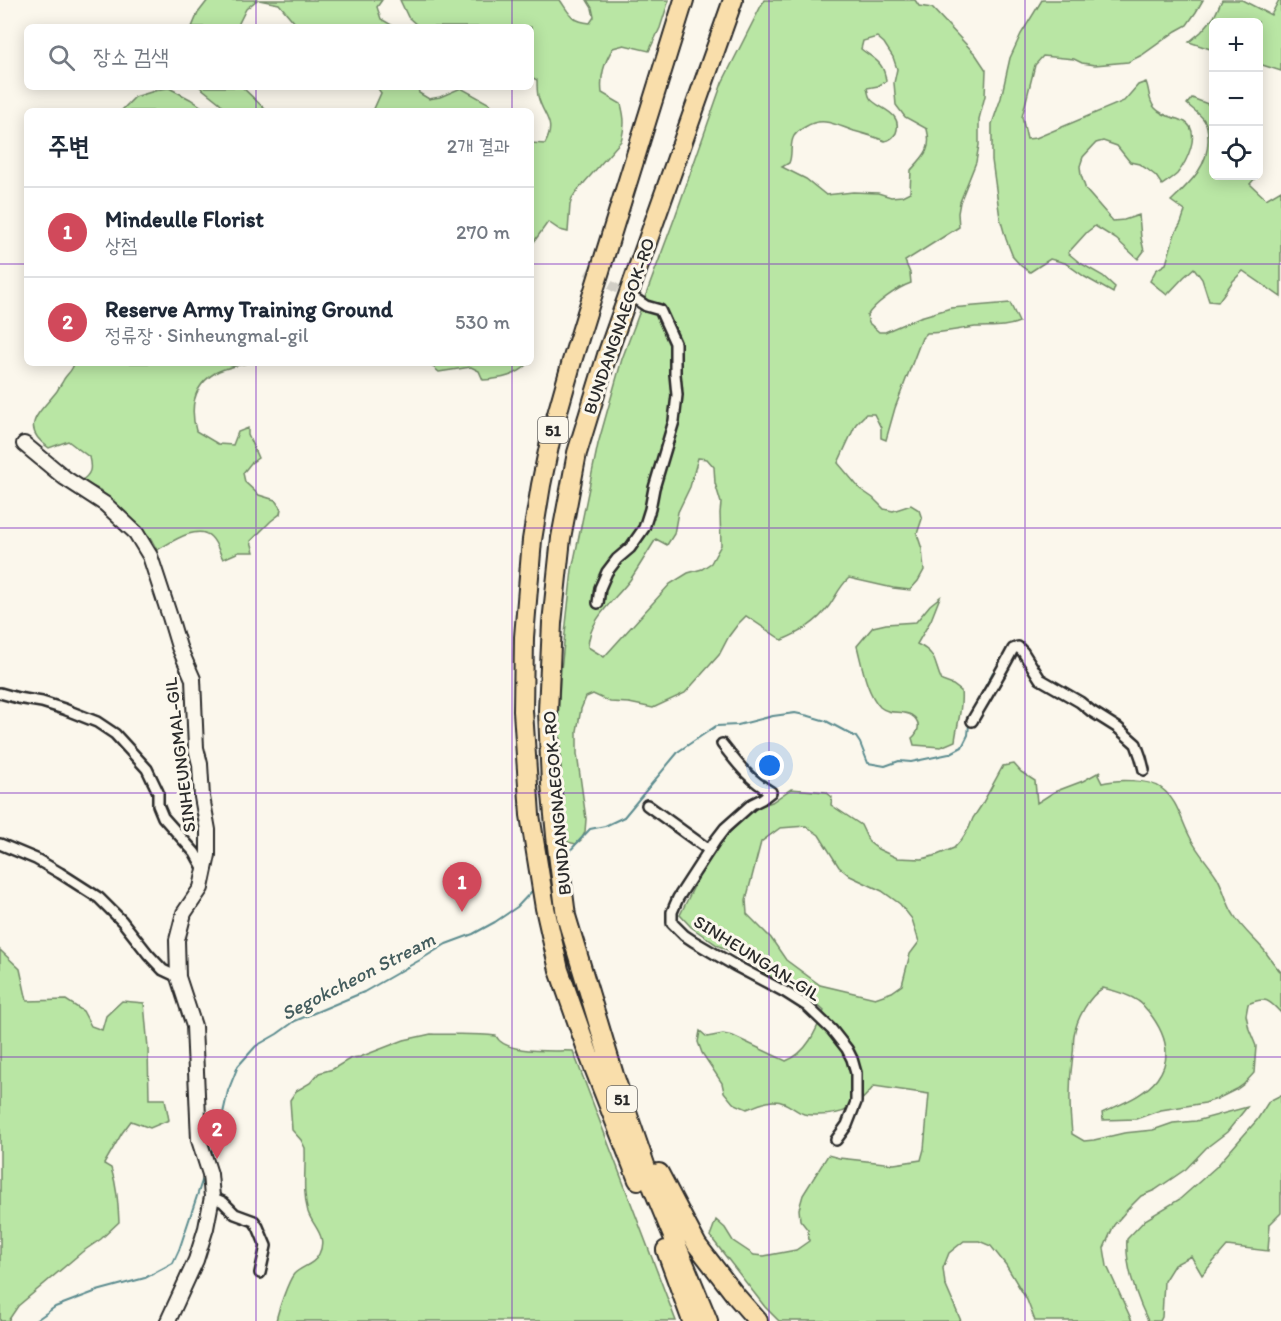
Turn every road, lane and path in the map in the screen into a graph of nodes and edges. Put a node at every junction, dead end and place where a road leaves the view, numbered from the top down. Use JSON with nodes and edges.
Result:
{"nodes":[{"id":1,"x":684,"y":0,"type":"edge"},
{"id":2,"x":733,"y":0,"type":"edge"},
{"id":3,"x":637,"y":300,"type":"tunnel mouth"},
{"id":4,"x":24,"y":444,"type":"dead end"},
{"id":5,"x":598,"y":603,"type":"dead end"},
{"id":6,"x":0,"y":693,"type":"edge"},
{"id":7,"x":972,"y":721,"type":"dead end"},
{"id":8,"x":722,"y":744,"type":"dead end"},
{"id":9,"x":1144,"y":770,"type":"dead end"},
{"id":10,"x":646,"y":805,"type":"dead end"},
{"id":11,"x":2,"y":849,"type":"edge"},
{"id":12,"x":710,"y":850,"type":"junction"},
{"id":13,"x":205,"y":871,"type":"junction"},
{"id":14,"x":178,"y":977,"type":"junction"},
{"id":15,"x":614,"y":1076,"type":"junction"},
{"id":16,"x":836,"y":1140,"type":"dead end"},
{"id":17,"x":212,"y":1197,"type":"junction"},
{"id":18,"x":260,"y":1273,"type":"dead end"},
{"id":19,"x":168,"y":1321,"type":"edge"},
{"id":20,"x":692,"y":1321,"type":"edge"},
{"id":21,"x":708,"y":1321,"type":"edge"},
{"id":22,"x":758,"y":1321,"type":"edge"}],
"edges":[{"from":1,"to":20,"type":"highway","name":"BUNDANGNAEGOK-RO","number":"51"},
{"from":2,"to":15,"type":"highway","name":"BUNDANGNAEGOK-RO","number":"51"},
{"from":3,"to":5,"type":"street"},
{"from":4,"to":13,"type":"street","name":"SINHEUNGMAL-GIL"},
{"from":6,"to":13,"type":"street"},
{"from":7,"to":9,"type":"street"},
{"from":8,"to":12,"type":"street","name":"SINHEUNGAN-GIL"},
{"from":10,"to":12,"type":"street"},
{"from":11,"to":14,"type":"street"},
{"from":12,"to":16,"type":"street","name":"SINHEUNGAN-GIL"},
{"from":13,"to":14,"type":"street","name":"SINHEUNGMAL-GIL"},
{"from":14,"to":17,"type":"street","name":"SINHEUNGMAL-GIL"},
{"from":15,"to":21,"type":"highway","name":"BUNDANGNAEGOK-RO","number":"51"},
{"from":15,"to":22,"type":"highway"},
{"from":17,"to":18,"type":"street"},
{"from":17,"to":19,"type":"street","name":"SINHEUNGMAL-GIL"}]}
